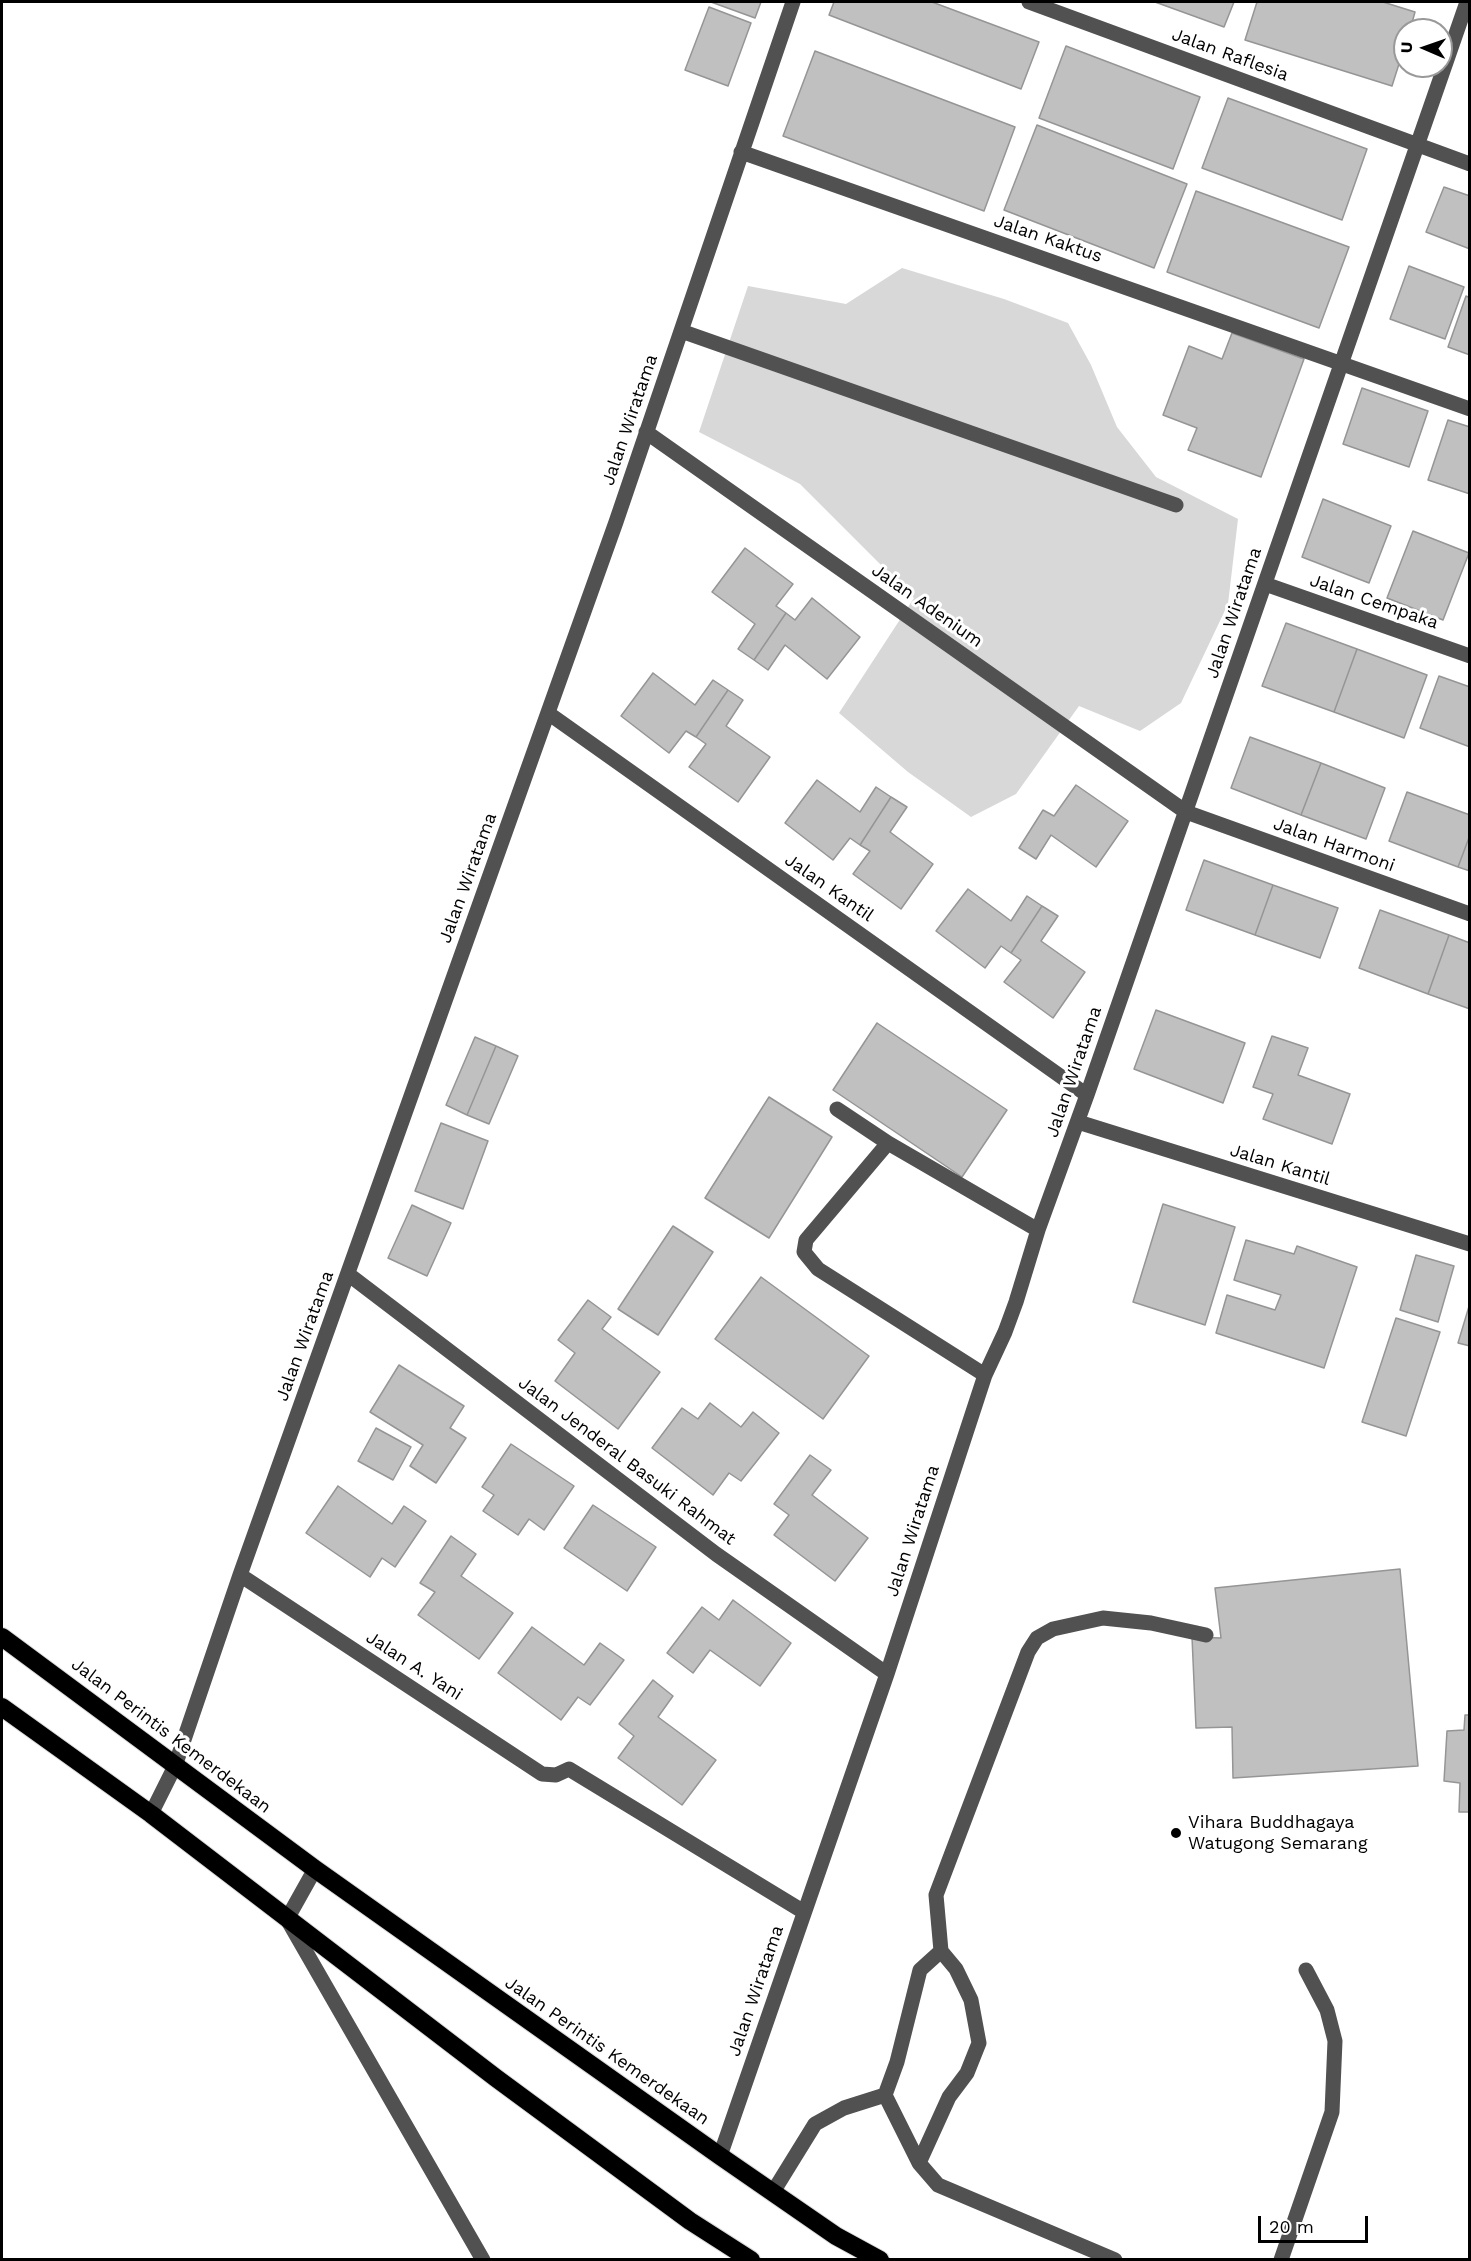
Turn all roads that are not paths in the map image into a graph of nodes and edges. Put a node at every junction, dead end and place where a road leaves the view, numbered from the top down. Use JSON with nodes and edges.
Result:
{"nodes":[{"id":1,"x":793,"y":2,"type":"edge"},
{"id":2,"x":1029,"y":2,"type":"edge"},
{"id":3,"x":1467,"y":2,"type":"edge"},
{"id":4,"x":1417,"y":145,"type":"junction"},
{"id":5,"x":741,"y":152,"type":"junction"},
{"id":6,"x":1470,"y":164,"type":"edge"},
{"id":7,"x":681,"y":331,"type":"junction"},
{"id":8,"x":1342,"y":363,"type":"junction"},
{"id":9,"x":1470,"y":409,"type":"edge"},
{"id":10,"x":646,"y":432,"type":"junction"},
{"id":11,"x":1176,"y":505,"type":"dead end"},
{"id":12,"x":1265,"y":584,"type":"junction"},
{"id":13,"x":1470,"y":656,"type":"edge"},
{"id":14,"x":548,"y":713,"type":"junction"},
{"id":15,"x":1186,"y":812,"type":"junction"},
{"id":16,"x":1470,"y":915,"type":"edge"},
{"id":17,"x":1087,"y":1095,"type":"junction"},
{"id":18,"x":837,"y":1109,"type":"dead end"},
{"id":19,"x":1078,"y":1122,"type":"junction"},
{"id":20,"x":888,"y":1143,"type":"junction"},
{"id":21,"x":1038,"y":1230,"type":"junction"},
{"id":22,"x":1470,"y":1244,"type":"edge"},
{"id":23,"x":348,"y":1274,"type":"junction"},
{"id":24,"x":985,"y":1376,"type":"junction"},
{"id":25,"x":240,"y":1575,"type":"junction"},
{"id":26,"x":1206,"y":1635,"type":"dead end"},
{"id":27,"x":2,"y":1637,"type":"edge"},
{"id":28,"x":887,"y":1674,"type":"junction"},
{"id":29,"x":2,"y":1707,"type":"edge"},
{"id":30,"x":175,"y":1766,"type":"junction"},
{"id":31,"x":151,"y":1814,"type":"junction"},
{"id":32,"x":315,"y":1869,"type":"junction"},
{"id":33,"x":804,"y":1912,"type":"junction"},
{"id":34,"x":287,"y":1919,"type":"junction"},
{"id":35,"x":941,"y":1951,"type":"junction"},
{"id":36,"x":1306,"y":1970,"type":"dead end"},
{"id":37,"x":885,"y":2095,"type":"junction"},
{"id":38,"x":720,"y":2156,"type":"junction"},
{"id":39,"x":918,"y":2163,"type":"junction"},
{"id":40,"x":772,"y":2192,"type":"junction"},
{"id":41,"x":483,"y":2259,"type":"edge"},
{"id":42,"x":751,"y":2259,"type":"edge"},
{"id":43,"x":880,"y":2259,"type":"edge"},
{"id":44,"x":1115,"y":2259,"type":"edge"},
{"id":45,"x":1281,"y":2259,"type":"edge"}],
"edges":[{"from":1,"to":5,"type":"street","name":"Jalan Wiratama"},
{"from":2,"to":4,"type":"street","name":"Jalan Raflesia"},
{"from":3,"to":4,"type":"street","name":"Jalan Wiratama"},
{"from":4,"to":6,"type":"street","name":"Jalan Raflesia"},
{"from":4,"to":8,"type":"street","name":"Jalan Wiratama"},
{"from":5,"to":7,"type":"street","name":"Jalan Wiratama"},
{"from":5,"to":8,"type":"street","name":"Jalan Kaktus"},
{"from":7,"to":10,"type":"street","name":"Jalan Wiratama"},
{"from":7,"to":11,"type":"street"},
{"from":8,"to":9,"type":"street","name":"Jalan Kaktus"},
{"from":8,"to":12,"type":"street","name":"Jalan Wiratama"},
{"from":10,"to":14,"type":"street","name":"Jalan Wiratama"},
{"from":10,"to":15,"type":"street","name":"Jalan Adenium"},
{"from":12,"to":13,"type":"street","name":"Jalan Cempaka"},
{"from":12,"to":15,"type":"street","name":"Jalan Wiratama"},
{"from":14,"to":17,"type":"street","name":"Jalan Kantil"},
{"from":14,"to":23,"type":"street","name":"Jalan Wiratama"},
{"from":15,"to":16,"type":"street","name":"Jalan Harmoni"},
{"from":15,"to":17,"type":"street","name":"Jalan Wiratama"},
{"from":17,"to":19,"type":"street","name":"Jalan Wiratama"},
{"from":18,"to":20,"type":"street"},
{"from":19,"to":21,"type":"street","name":"Jalan Wiratama"},
{"from":19,"to":22,"type":"street","name":"Jalan Kantil"},
{"from":20,"to":21,"type":"street"},
{"from":20,"to":24,"type":"street"},
{"from":21,"to":24,"type":"street","name":"Jalan Wiratama"},
{"from":23,"to":25,"type":"street","name":"Jalan Wiratama"},
{"from":23,"to":28,"type":"street","name":"Jalan Jenderal Basuki Rahmat"},
{"from":24,"to":28,"type":"street","name":"Jalan Wiratama"},
{"from":25,"to":30,"type":"street","name":"Jalan Wiratama"},
{"from":25,"to":33,"type":"street","name":"Jalan A. Yani"},
{"from":26,"to":35,"type":"street"},
{"from":27,"to":30,"type":"highway","name":"Jalan Perintis Kemerdekaan"},
{"from":28,"to":33,"type":"street","name":"Jalan Wiratama"},
{"from":29,"to":31,"type":"highway"},
{"from":30,"to":31,"type":"street","name":"Jalan Wiratama"},
{"from":30,"to":32,"type":"highway","name":"Jalan Perintis Kemerdekaan"},
{"from":31,"to":34,"type":"highway"},
{"from":32,"to":34,"type":"street"},
{"from":32,"to":38,"type":"highway","name":"Jalan Perintis Kemerdekaan"},
{"from":33,"to":38,"type":"street","name":"Jalan Wiratama"},
{"from":34,"to":41,"type":"street"},
{"from":34,"to":42,"type":"highway"},
{"from":35,"to":37,"type":"street"},
{"from":35,"to":39,"type":"street"},
{"from":36,"to":45,"type":"street"},
{"from":37,"to":39,"type":"street"},
{"from":37,"to":40,"type":"street"},
{"from":38,"to":40,"type":"highway","name":"Jalan Perintis Kemerdekaan"},
{"from":39,"to":44,"type":"street"},
{"from":40,"to":43,"type":"highway","name":"Jalan Perintis Kemerdekaan"}]}
